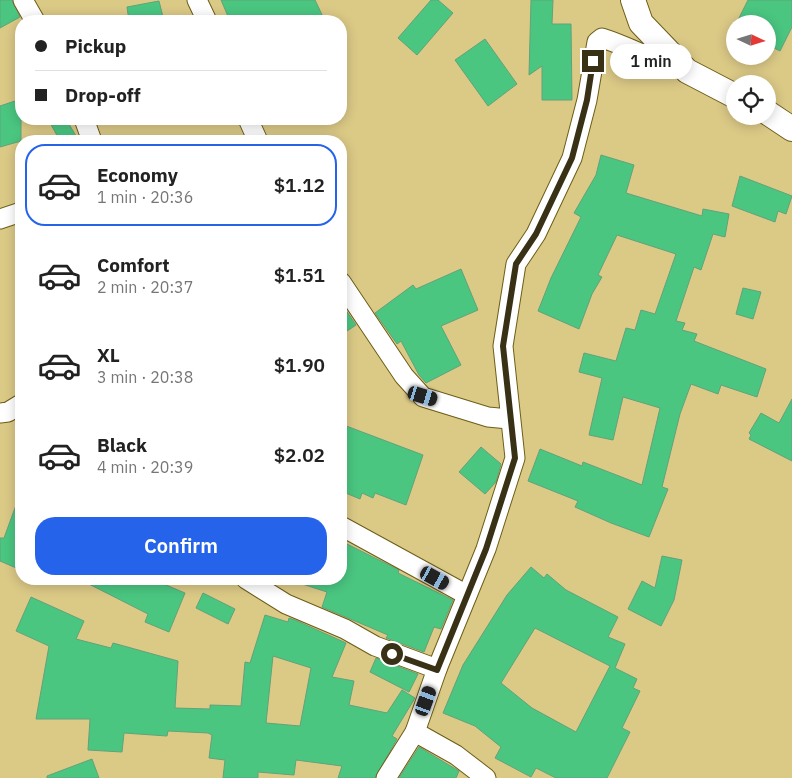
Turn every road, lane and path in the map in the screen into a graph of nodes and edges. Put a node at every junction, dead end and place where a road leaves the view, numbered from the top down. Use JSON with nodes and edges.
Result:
{"nodes":[{"id":1,"x":23,"y":0,"type":"edge"},
{"id":2,"x":197,"y":0,"type":"edge"},
{"id":3,"x":633,"y":0,"type":"edge"},
{"id":4,"x":32,"y":15,"type":"edge"},
{"id":5,"x":204,"y":15,"type":"edge"},
{"id":6,"x":687,"y":71,"type":"junction"},
{"id":7,"x":726,"y":91,"type":"edge"},
{"id":8,"x":776,"y":118,"type":"edge"},
{"id":9,"x":792,"y":129,"type":"edge"},
{"id":10,"x":15,"y":214,"type":"edge"},
{"id":11,"x":0,"y":219,"type":"edge"},
{"id":12,"x":347,"y":291,"type":"edge"},
{"id":13,"x":509,"y":419,"type":"junction"},
{"id":14,"x":347,"y":529,"type":"edge"},
{"id":15,"x":256,"y":585,"type":"edge"},
{"id":16,"x":466,"y":595,"type":"junction"},
{"id":17,"x":437,"y":670,"type":"junction"},
{"id":18,"x":415,"y":732,"type":"junction"},
{"id":19,"x":386,"y":778,"type":"edge"},
{"id":20,"x":486,"y":778,"type":"edge"}],
"edges":[{"from":1,"to":4,"type":"street"},
{"from":2,"to":5,"type":"street"},
{"from":3,"to":6,"type":"street"},
{"from":6,"to":7,"type":"street"},
{"from":6,"to":13,"type":"street"},
{"from":8,"to":9,"type":"street"},
{"from":10,"to":11,"type":"street"},
{"from":12,"to":13,"type":"street"},
{"from":13,"to":16,"type":"street"},
{"from":14,"to":16,"type":"street"},
{"from":15,"to":17,"type":"street"},
{"from":16,"to":17,"type":"street"},
{"from":17,"to":18,"type":"street"},
{"from":18,"to":19,"type":"street"},
{"from":18,"to":20,"type":"street"}]}
